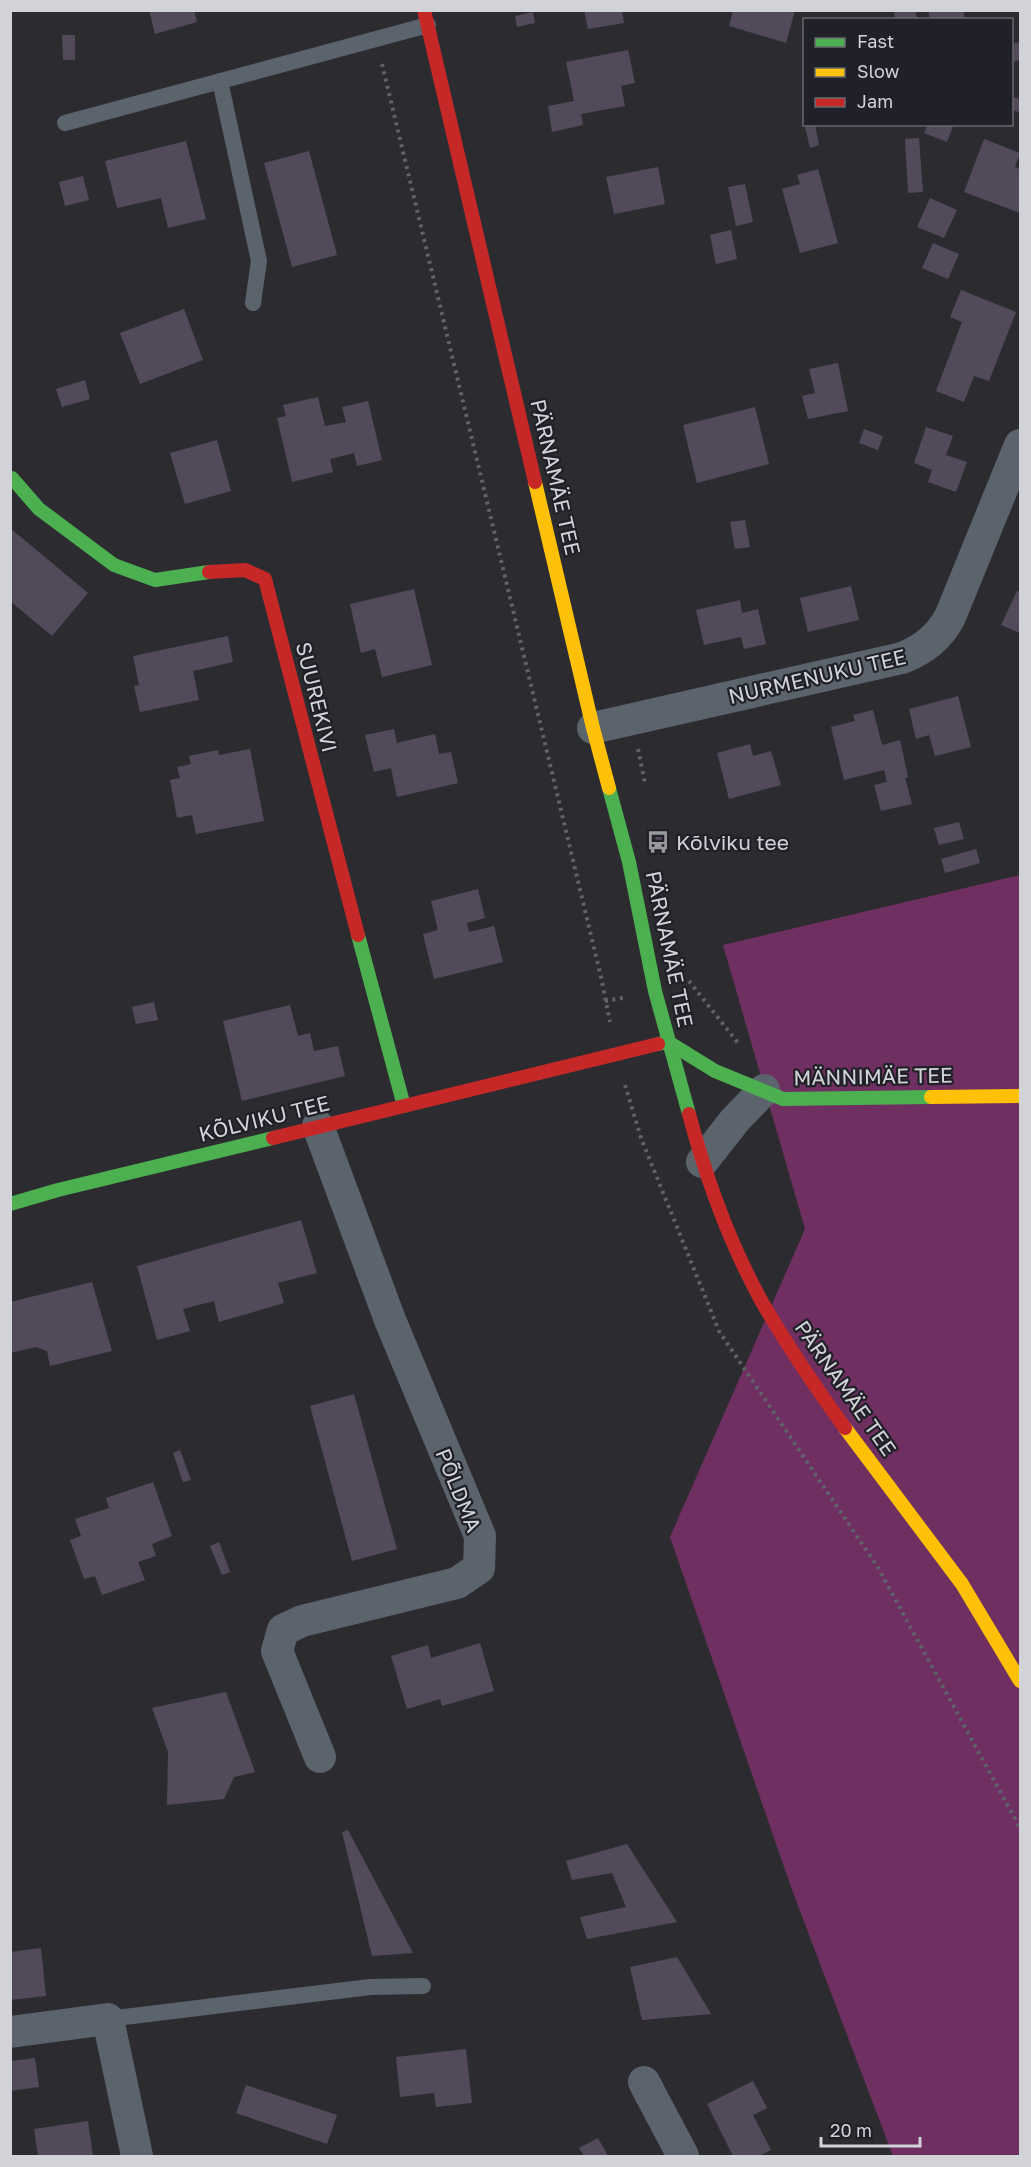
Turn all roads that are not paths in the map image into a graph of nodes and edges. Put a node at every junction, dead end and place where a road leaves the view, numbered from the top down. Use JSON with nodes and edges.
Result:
{"nodes":[{"id":1,"x":426,"y":18,"type":"edge"},
{"id":2,"x":220,"y":81,"type":"junction"},
{"id":3,"x":65,"y":123,"type":"dead end"},
{"id":4,"x":252,"y":303,"type":"dead end"},
{"id":5,"x":1020,"y":445,"type":"edge"},
{"id":6,"x":12,"y":478,"type":"edge"},
{"id":7,"x":593,"y":728,"type":"junction"},
{"id":8,"x":668,"y":1042,"type":"junction"},
{"id":9,"x":759,"y":1088,"type":"junction"},
{"id":10,"x":1020,"y":1096,"type":"edge"},
{"id":11,"x":404,"y":1106,"type":"junction"},
{"id":12,"x":318,"y":1126,"type":"junction"},
{"id":13,"x":702,"y":1162,"type":"junction"},
{"id":14,"x":10,"y":1204,"type":"edge"},
{"id":15,"x":1020,"y":1681,"type":"edge"},
{"id":16,"x":320,"y":1757,"type":"dead end"},
{"id":17,"x":423,"y":1986,"type":"dead end"},
{"id":18,"x":108,"y":2019,"type":"junction"},
{"id":19,"x":10,"y":2032,"type":"edge"},
{"id":20,"x":644,"y":2082,"type":"dead end"},
{"id":21,"x":137,"y":2157,"type":"edge"},
{"id":22,"x":683,"y":2157,"type":"edge"}],
"edges":[{"from":1,"to":2,"type":"lane"},
{"from":1,"to":7,"type":"street","name":"PÄRNAMÄE TEE"},
{"from":2,"to":3,"type":"lane"},
{"from":2,"to":4,"type":"lane"},
{"from":5,"to":7,"type":"street","name":"NURMENUKU TEE"},
{"from":6,"to":11,"type":"street","name":"SUUREKIVI"},
{"from":7,"to":8,"type":"street","name":"PÄRNAMÄE TEE"},
{"from":8,"to":9,"type":"street","name":"MÄNNIMÄE TEE"},
{"from":8,"to":11,"type":"street","name":"KÕLVIKU TEE"},
{"from":8,"to":13,"type":"street","name":"PÄRNAMÄE TEE"},
{"from":9,"to":10,"type":"street","name":"MÄNNIMÄE TEE"},
{"from":9,"to":13,"type":"street"},
{"from":11,"to":12,"type":"street","name":"KÕLVIKU TEE"},
{"from":12,"to":14,"type":"street","name":"KÕLVIKU TEE"},
{"from":12,"to":16,"type":"street","name":"PÕLDMA"},
{"from":13,"to":15,"type":"street","name":"PÄRNAMÄE TEE"},
{"from":17,"to":18,"type":"lane"},
{"from":18,"to":19,"type":"street"},
{"from":18,"to":21,"type":"street"},
{"from":20,"to":22,"type":"street"}]}
